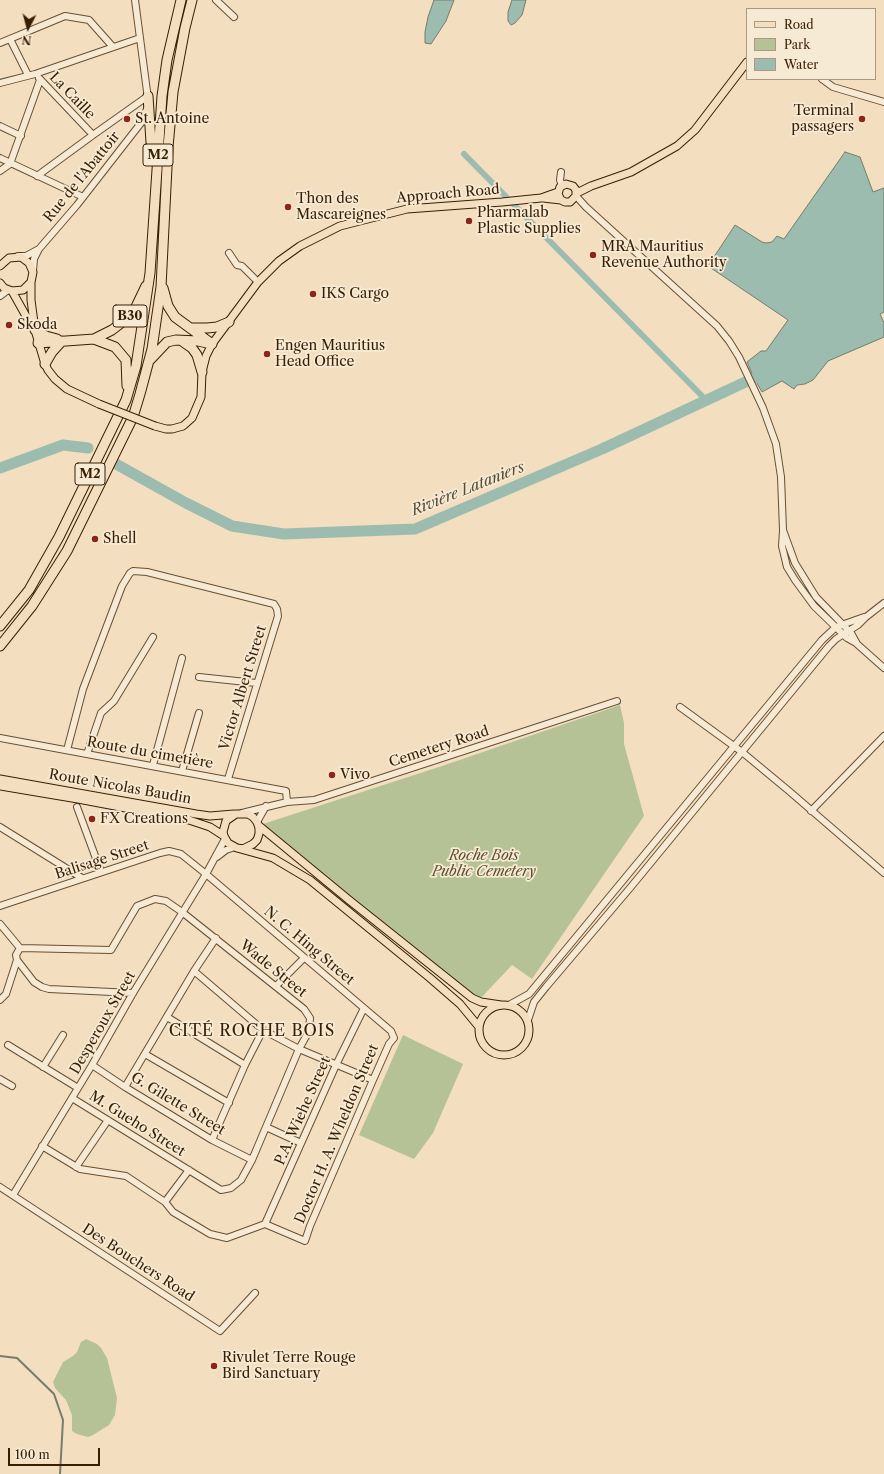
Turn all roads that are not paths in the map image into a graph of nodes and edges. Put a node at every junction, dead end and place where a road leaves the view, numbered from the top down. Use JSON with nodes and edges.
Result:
{"nodes":[{"id":1,"x":135,"y":0,"type":"edge"},
{"id":2,"x":216,"y":0,"type":"edge"},
{"id":3,"x":180,"y":3,"type":"edge"},
{"id":4,"x":191,"y":4,"type":"edge"},
{"id":5,"x":234,"y":16,"type":"dead end"},
{"id":6,"x":140,"y":38,"type":"junction"},
{"id":7,"x":10,"y":39,"type":"junction"},
{"id":8,"x":0,"y":43,"type":"edge"},
{"id":9,"x":112,"y":47,"type":"junction"},
{"id":10,"x":746,"y":63,"type":"edge"},
{"id":11,"x":35,"y":74,"type":"junction"},
{"id":12,"x":28,"y":75,"type":"junction"},
{"id":13,"x":40,"y":80,"type":"junction"},
{"id":14,"x":823,"y":80,"type":"edge"},
{"id":15,"x":0,"y":83,"type":"edge"},
{"id":16,"x":148,"y":96,"type":"junction"},
{"id":17,"x":884,"y":102,"type":"edge"},
{"id":18,"x":0,"y":126,"type":"edge"},
{"id":19,"x":93,"y":135,"type":"junction"},
{"id":20,"x":21,"y":136,"type":"junction"},
{"id":21,"x":0,"y":158,"type":"edge"},
{"id":22,"x":10,"y":164,"type":"junction"},
{"id":23,"x":0,"y":171,"type":"edge"},
{"id":24,"x":561,"y":172,"type":"dead end"},
{"id":25,"x":38,"y":176,"type":"junction"},
{"id":26,"x":573,"y":186,"type":"junction"},
{"id":27,"x":591,"y":186,"type":"junction"},
{"id":28,"x":560,"y":189,"type":"junction"},
{"id":29,"x":576,"y":194,"type":"junction"},
{"id":30,"x":83,"y":197,"type":"junction"},
{"id":31,"x":541,"y":198,"type":"junction"},
{"id":32,"x":561,"y":200,"type":"junction"},
{"id":33,"x":570,"y":202,"type":"junction"},
{"id":34,"x":586,"y":207,"type":"junction"},
{"id":35,"x":155,"y":208,"type":"junction"},
{"id":36,"x":39,"y":249,"type":"junction"},
{"id":37,"x":229,"y":253,"type":"dead end"},
{"id":38,"x":0,"y":256,"type":"edge"},
{"id":39,"x":13,"y":257,"type":"junction"},
{"id":40,"x":0,"y":266,"type":"edge"},
{"id":41,"x":33,"y":272,"type":"junction"},
{"id":42,"x":149,"y":278,"type":"junction"},
{"id":43,"x":0,"y":282,"type":"edge"},
{"id":44,"x":31,"y":282,"type":"junction"},
{"id":45,"x":258,"y":282,"type":"junction"},
{"id":46,"x":161,"y":283,"type":"junction"},
{"id":47,"x":10,"y":291,"type":"junction"},
{"id":48,"x":0,"y":296,"type":"edge"},
{"id":49,"x":229,"y":322,"type":"junction"},
{"id":50,"x":190,"y":328,"type":"junction"},
{"id":51,"x":35,"y":329,"type":"junction"},
{"id":52,"x":94,"y":339,"type":"junction"},
{"id":53,"x":62,"y":341,"type":"junction"},
{"id":54,"x":182,"y":341,"type":"junction"},
{"id":55,"x":38,"y":343,"type":"junction"},
{"id":56,"x":212,"y":344,"type":"junction"},
{"id":57,"x":150,"y":360,"type":"junction"},
{"id":58,"x":45,"y":364,"type":"junction"},
{"id":59,"x":202,"y":372,"type":"junction"},
{"id":60,"x":126,"y":400,"type":"junction"},
{"id":61,"x":783,"y":530,"type":"junction"},
{"id":62,"x":884,"y":603,"type":"edge"},
{"id":63,"x":866,"y":617,"type":"junction"},
{"id":64,"x":843,"y":624,"type":"junction"},
{"id":65,"x":0,"y":626,"type":"edge"},
{"id":66,"x":836,"y":627,"type":"junction"},
{"id":67,"x":849,"y":631,"type":"junction"},
{"id":68,"x":843,"y":634,"type":"junction"},
{"id":69,"x":153,"y":637,"type":"dead end"},
{"id":70,"x":857,"y":644,"type":"junction"},
{"id":71,"x":0,"y":646,"type":"edge"},
{"id":72,"x":182,"y":658,"type":"dead end"},
{"id":73,"x":884,"y":668,"type":"edge"},
{"id":74,"x":199,"y":676,"type":"dead end"},
{"id":75,"x":256,"y":684,"type":"junction"},
{"id":76,"x":617,"y":702,"type":"dead end"},
{"id":77,"x":680,"y":707,"type":"dead end"},
{"id":78,"x":199,"y":713,"type":"dead end"},
{"id":79,"x":884,"y":736,"type":"edge"},
{"id":80,"x":0,"y":738,"type":"edge"},
{"id":81,"x":734,"y":746,"type":"junction"},
{"id":82,"x":67,"y":750,"type":"junction"},
{"id":83,"x":742,"y":752,"type":"junction"},
{"id":84,"x":87,"y":754,"type":"junction"},
{"id":85,"x":153,"y":765,"type":"junction"},
{"id":86,"x":182,"y":771,"type":"junction"},
{"id":87,"x":0,"y":779,"type":"edge"},
{"id":88,"x":228,"y":780,"type":"junction"},
{"id":89,"x":0,"y":786,"type":"edge"},
{"id":90,"x":287,"y":802,"type":"junction"},
{"id":91,"x":266,"y":806,"type":"junction"},
{"id":92,"x":77,"y":807,"type":"dead end"},
{"id":93,"x":811,"y":811,"type":"junction"},
{"id":94,"x":239,"y":813,"type":"junction"},
{"id":95,"x":258,"y":823,"type":"junction"},
{"id":96,"x":0,"y":827,"type":"edge"},
{"id":97,"x":225,"y":838,"type":"junction"},
{"id":98,"x":236,"y":848,"type":"junction"},
{"id":99,"x":212,"y":862,"type":"junction"},
{"id":100,"x":101,"y":872,"type":"junction"},
{"id":101,"x":884,"y":873,"type":"edge"},
{"id":102,"x":206,"y":874,"type":"junction"},
{"id":103,"x":82,"y":878,"type":"junction"},
{"id":104,"x":0,"y":906,"type":"edge"},
{"id":105,"x":182,"y":912,"type":"junction"},
{"id":106,"x":0,"y":924,"type":"edge"},
{"id":107,"x":216,"y":938,"type":"junction"},
{"id":108,"x":20,"y":948,"type":"junction"},
{"id":109,"x":304,"y":958,"type":"junction"},
{"id":110,"x":18,"y":960,"type":"junction"},
{"id":111,"x":194,"y":971,"type":"junction"},
{"id":112,"x":276,"y":986,"type":"junction"},
{"id":113,"x":133,"y":993,"type":"junction"},
{"id":114,"x":0,"y":1000,"type":"edge"},
{"id":115,"x":501,"y":1005,"type":"junction"},
{"id":116,"x":509,"y":1005,"type":"junction"},
{"id":117,"x":364,"y":1008,"type":"junction"},
{"id":118,"x":167,"y":1017,"type":"junction"},
{"id":119,"x":528,"y":1020,"type":"junction"},
{"id":120,"x":479,"y":1027,"type":"junction"},
{"id":121,"x":263,"y":1030,"type":"junction"},
{"id":122,"x":63,"y":1035,"type":"dead end"},
{"id":123,"x":394,"y":1038,"type":"joint"},
{"id":124,"x":8,"y":1045,"type":"dead end"},
{"id":125,"x":299,"y":1049,"type":"junction"},
{"id":126,"x":145,"y":1054,"type":"junction"},
{"id":127,"x":92,"y":1065,"type":"junction"},
{"id":128,"x":245,"y":1065,"type":"junction"},
{"id":129,"x":336,"y":1065,"type":"junction"},
{"id":130,"x":43,"y":1067,"type":"junction"},
{"id":131,"x":0,"y":1079,"type":"edge"},
{"id":132,"x":373,"y":1080,"type":"junction"},
{"id":133,"x":12,"y":1086,"type":"dead end"},
{"id":134,"x":125,"y":1087,"type":"junction"},
{"id":135,"x":78,"y":1088,"type":"junction"},
{"id":136,"x":72,"y":1098,"type":"junction"},
{"id":137,"x":228,"y":1103,"type":"junction"},
{"id":138,"x":108,"y":1120,"type":"junction"},
{"id":139,"x":266,"y":1127,"type":"junction"},
{"id":140,"x":212,"y":1140,"type":"junction"},
{"id":141,"x":301,"y":1143,"type":"junction"},
{"id":142,"x":42,"y":1146,"type":"junction"},
{"id":143,"x":252,"y":1160,"type":"junction"},
{"id":144,"x":76,"y":1167,"type":"junction"},
{"id":145,"x":189,"y":1170,"type":"junction"},
{"id":146,"x":0,"y":1187,"type":"edge"},
{"id":147,"x":230,"y":1188,"type":"joint"},
{"id":148,"x":13,"y":1195,"type":"junction"},
{"id":149,"x":165,"y":1202,"type":"junction"},
{"id":150,"x":265,"y":1224,"type":"junction"},
{"id":151,"x":255,"y":1293,"type":"dead end"}],
"edges":[{"from":1,"to":6,"type":"street","name":"Rue de l'Abattoir"},
{"from":2,"to":5,"type":"street"},
{"from":3,"to":35,"type":"highway","number":"M2"},
{"from":4,"to":46,"type":"highway","number":"M2"},
{"from":6,"to":9,"type":"street"},
{"from":6,"to":16,"type":"street","name":"Rue de l'Abattoir"},
{"from":7,"to":8,"type":"street"},
{"from":7,"to":9,"type":"street"},
{"from":7,"to":12,"type":"street"},
{"from":9,"to":11,"type":"street"},
{"from":10,"to":27,"type":"main road"},
{"from":11,"to":12,"type":"street"},
{"from":11,"to":13,"type":"street","name":"La Caille"},
{"from":12,"to":15,"type":"street"},
{"from":13,"to":19,"type":"street","name":"La Caille"},
{"from":13,"to":20,"type":"street"},
{"from":14,"to":17,"type":"street"},
{"from":16,"to":19,"type":"street"},
{"from":16,"to":30,"type":"street","name":"Rue de l'Abattoir"},
{"from":16,"to":35,"type":"highway"},
{"from":18,"to":20,"type":"street"},
{"from":19,"to":25,"type":"street"},
{"from":20,"to":22,"type":"street"},
{"from":21,"to":22,"type":"street"},
{"from":22,"to":23,"type":"street"},
{"from":22,"to":25,"type":"street"},
{"from":24,"to":28,"type":"street"},
{"from":25,"to":30,"type":"street"},
{"from":26,"to":27,"type":"main road"},
{"from":26,"to":28,"type":"main road"},
{"from":26,"to":29,"type":"main road"},
{"from":27,"to":29,"type":"main road"},
{"from":28,"to":31,"type":"main road","name":"Approach Road"},
{"from":28,"to":32,"type":"main road"},
{"from":29,"to":33,"type":"main road"},
{"from":29,"to":34,"type":"street"},
{"from":30,"to":36,"type":"street","name":"Rue de l'Abattoir"},
{"from":31,"to":32,"type":"main road","name":"Approach Road"},
{"from":31,"to":45,"type":"main road","name":"Approach Road"},
{"from":32,"to":33,"type":"main road"},
{"from":33,"to":34,"type":"street"},
{"from":34,"to":61,"type":"street"},
{"from":35,"to":42,"type":"highway","number":"M2"},
{"from":36,"to":39,"type":"street","name":"Rue de l'Abattoir"},
{"from":36,"to":41,"type":"street","name":"Rue de l'Abattoir"},
{"from":37,"to":45,"type":"street"},
{"from":38,"to":39,"type":"main road"},
{"from":39,"to":40,"type":"main road"},
{"from":39,"to":41,"type":"main road"},
{"from":41,"to":44,"type":"main road"},
{"from":42,"to":52,"type":"highway","number":"B30"},
{"from":42,"to":60,"type":"highway","number":"M2"},
{"from":43,"to":47,"type":"main road"},
{"from":44,"to":47,"type":"main road"},
{"from":44,"to":51,"type":"main road"},
{"from":45,"to":49,"type":"main road","name":"Approach Road"},
{"from":46,"to":50,"type":"highway","number":"B30"},
{"from":46,"to":57,"type":"highway","number":"M2"},
{"from":47,"to":48,"type":"street"},
{"from":47,"to":51,"type":"main road"},
{"from":49,"to":50,"type":"highway"},
{"from":49,"to":56,"type":"main road","name":"Approach Road"},
{"from":50,"to":56,"type":"highway"},
{"from":51,"to":53,"type":"highway"},
{"from":51,"to":55,"type":"main road","name":"Approach Road"},
{"from":52,"to":53,"type":"highway"},
{"from":52,"to":60,"type":"highway","number":"B30"},
{"from":53,"to":55,"type":"highway"},
{"from":53,"to":58,"type":"highway"},
{"from":54,"to":56,"type":"highway"},
{"from":54,"to":57,"type":"highway"},
{"from":54,"to":59,"type":"highway"},
{"from":55,"to":58,"type":"main road","name":"Approach Road"},
{"from":56,"to":59,"type":"main road","name":"Approach Road"},
{"from":57,"to":71,"type":"highway","number":"M2"},
{"from":58,"to":59,"type":"main road","name":"Approach Road","bridge":true},
{"from":60,"to":65,"type":"highway","number":"M2"},
{"from":61,"to":64,"type":"street"},
{"from":61,"to":66,"type":"street"},
{"from":62,"to":63,"type":"street"},
{"from":63,"to":64,"type":"street"},
{"from":63,"to":67,"type":"street"},
{"from":64,"to":66,"type":"street"},
{"from":64,"to":67,"type":"street"},
{"from":66,"to":68,"type":"street"},
{"from":66,"to":81,"type":"street"},
{"from":67,"to":68,"type":"street"},
{"from":67,"to":70,"type":"street"},
{"from":68,"to":70,"type":"street"},
{"from":68,"to":83,"type":"street"},
{"from":69,"to":84,"type":"street"},
{"from":70,"to":73,"type":"street"},
{"from":72,"to":85,"type":"street"},
{"from":74,"to":75,"type":"street"},
{"from":75,"to":82,"type":"street","name":"Victor Albert Street"},
{"from":75,"to":88,"type":"street","name":"Victor Albert Street"},
{"from":76,"to":90,"type":"street","name":"Cemetery Road"},
{"from":77,"to":81,"type":"street"},
{"from":78,"to":86,"type":"street"},
{"from":79,"to":93,"type":"street"},
{"from":80,"to":82,"type":"street","name":"Route du cimetière"},
{"from":81,"to":83,"type":"street"},
{"from":81,"to":116,"type":"street"},
{"from":82,"to":84,"type":"street","name":"Route du cimetière"},
{"from":83,"to":93,"type":"street"},
{"from":83,"to":119,"type":"street"},
{"from":84,"to":85,"type":"street","name":"Route du cimetière"},
{"from":85,"to":86,"type":"street","name":"Route du cimetière"},
{"from":86,"to":88,"type":"street","name":"Route du cimetière"},
{"from":87,"to":94,"type":"main road","name":"Route Nicolas Baudin"},
{"from":88,"to":90,"type":"street","name":"Route du cimetière"},
{"from":89,"to":97,"type":"main road","name":"Route Nicolas Baudin"},
{"from":90,"to":91,"type":"street","name":"Cemetery Road"},
{"from":91,"to":94,"type":"street","name":"Cemetery Road"},
{"from":91,"to":95,"type":"street"},
{"from":92,"to":100,"type":"street"},
{"from":93,"to":101,"type":"street"},
{"from":94,"to":95,"type":"main road"},
{"from":94,"to":97,"type":"main road"},
{"from":95,"to":98,"type":"main road"},
{"from":95,"to":115,"type":"main road"},
{"from":96,"to":103,"type":"street"},
{"from":97,"to":98,"type":"main road"},
{"from":97,"to":99,"type":"street","name":"Desperoux Street"},
{"from":98,"to":99,"type":"street"},
{"from":98,"to":120,"type":"main road"},
{"from":99,"to":102,"type":"street","name":"Desperoux Street"},
{"from":100,"to":102,"type":"street","name":"Balisage Street"},
{"from":100,"to":103,"type":"street","name":"Balisage Street"},
{"from":102,"to":105,"type":"street","name":"Desperoux Street"},
{"from":102,"to":109,"type":"street","name":"N. C. Hing Street"},
{"from":103,"to":104,"type":"street","name":"Balisage Street"},
{"from":105,"to":107,"type":"street","name":"Wade Street"},
{"from":105,"to":108,"type":"street","name":"Wade Street"},
{"from":105,"to":113,"type":"street","name":"Desperoux Street"},
{"from":106,"to":108,"type":"street"},
{"from":107,"to":111,"type":"street"},
{"from":107,"to":112,"type":"street","name":"Wade Street"},
{"from":108,"to":110,"type":"street"},
{"from":109,"to":112,"type":"street"},
{"from":109,"to":117,"type":"street","name":"N. C. Hing Street"},
{"from":110,"to":113,"type":"street"},
{"from":110,"to":114,"type":"street"},
{"from":111,"to":118,"type":"street"},
{"from":111,"to":121,"type":"street"},
{"from":112,"to":125,"type":"street","name":"Wade Street"},
{"from":113,"to":127,"type":"street","name":"Desperoux Street"},
{"from":115,"to":116,"type":"main road"},
{"from":115,"to":120,"type":"main road"},
{"from":116,"to":119,"type":"main road"},
{"from":117,"to":123,"type":"street","name":"N. C. Hing Street"},
{"from":117,"to":129,"type":"street","name":"P.A. Wiehe Street"},
{"from":118,"to":126,"type":"street"},
{"from":118,"to":128,"type":"street"},
{"from":119,"to":120,"type":"main road"},
{"from":121,"to":125,"type":"street"},
{"from":121,"to":128,"type":"street"},
{"from":122,"to":130,"type":"street"},
{"from":123,"to":132,"type":"street","name":"Doctor H. A. Wheldon Street"},
{"from":124,"to":130,"type":"street"},
{"from":125,"to":129,"type":"street"},
{"from":125,"to":139,"type":"street","name":"Wade Street"},
{"from":126,"to":134,"type":"street"},
{"from":126,"to":137,"type":"street"},
{"from":127,"to":134,"type":"street","name":"G. Gilette Street"},
{"from":127,"to":135,"type":"street","name":"Desperoux Street"},
{"from":128,"to":137,"type":"street"},
{"from":129,"to":132,"type":"street"},
{"from":129,"to":141,"type":"street","name":"P.A. Wiehe Street"},
{"from":130,"to":135,"type":"street"},
{"from":131,"to":133,"type":"street"},
{"from":132,"to":150,"type":"street","name":"Doctor H. A. Wheldon Street"},
{"from":134,"to":140,"type":"street","name":"G. Gilette Street"},
{"from":135,"to":136,"type":"street","name":"Desperoux Street"},
{"from":136,"to":138,"type":"street","name":"M. Gueho Street"},
{"from":136,"to":142,"type":"street","name":"Desperoux Street"},
{"from":137,"to":140,"type":"street"},
{"from":138,"to":144,"type":"street"},
{"from":138,"to":145,"type":"street","name":"M. Gueho Street"},
{"from":139,"to":141,"type":"street"},
{"from":139,"to":143,"type":"street","name":"Wade Street"},
{"from":140,"to":143,"type":"street","name":"G. Gilette Street"},
{"from":141,"to":150,"type":"street","name":"P.A. Wiehe Street"},
{"from":142,"to":144,"type":"street"},
{"from":142,"to":148,"type":"street","name":"Desperoux Street"},
{"from":143,"to":147,"type":"street","name":"Wade Street"},
{"from":144,"to":149,"type":"street"},
{"from":145,"to":147,"type":"street","name":"M. Gueho Street"},
{"from":145,"to":149,"type":"street"},
{"from":146,"to":148,"type":"street","name":"Des Bouchers Road"},
{"from":148,"to":151,"type":"street","name":"Des Bouchers Road"},
{"from":149,"to":150,"type":"street"}]}
